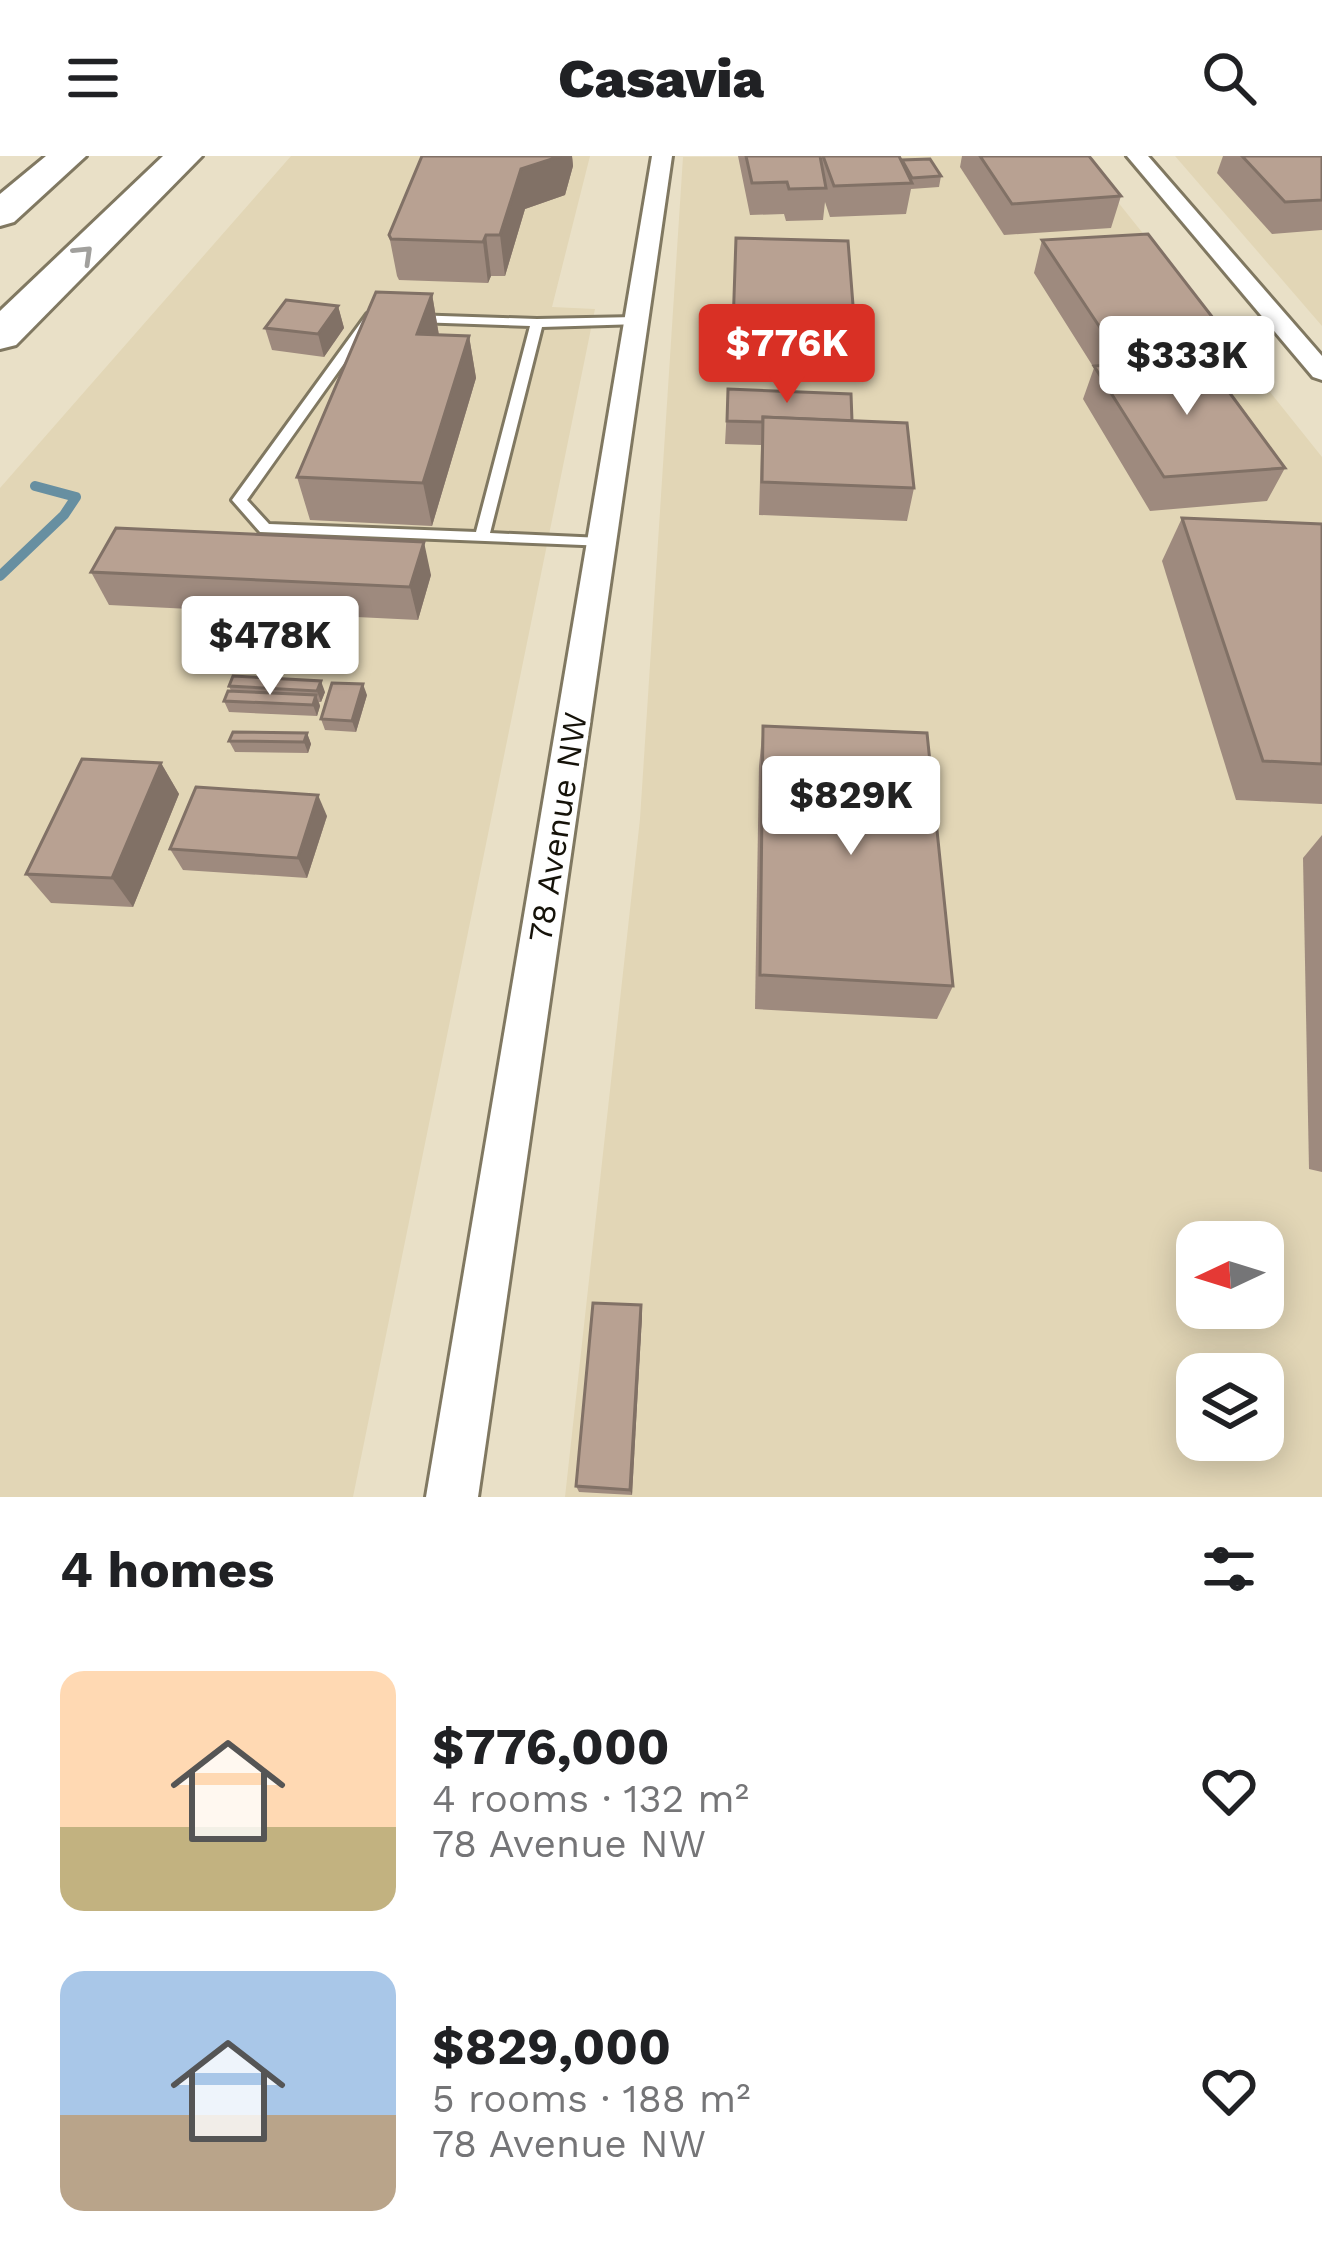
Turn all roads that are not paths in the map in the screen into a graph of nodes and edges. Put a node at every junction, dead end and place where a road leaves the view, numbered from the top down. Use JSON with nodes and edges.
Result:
{"nodes":[{"id":1,"x":68,"y":156,"type":"edge"},
{"id":2,"x":184,"y":156,"type":"edge"},
{"id":3,"x":662,"y":156,"type":"edge"},
{"id":4,"x":1137,"y":156,"type":"edge"},
{"id":5,"x":0,"y":214,"type":"edge"},
{"id":6,"x":636,"y":321,"type":"junction"},
{"id":7,"x":537,"y":323,"type":"junction"},
{"id":8,"x":0,"y":336,"type":"edge"},
{"id":9,"x":1322,"y":372,"type":"edge"},
{"id":10,"x":482,"y":537,"type":"junction"},
{"id":11,"x":602,"y":543,"type":"junction"},
{"id":12,"x":452,"y":1497,"type":"edge"}],
"edges":[{"from":1,"to":5,"type":"highway"},
{"from":8,"to":2,"type":"highway","one_way":true},
{"from":3,"to":6,"type":"street","name":"78 Avenue NW"},
{"from":4,"to":9,"type":"street"},
{"from":6,"to":7,"type":"lane"},
{"from":6,"to":11,"type":"street","name":"78 Avenue NW"},
{"from":7,"to":10,"type":"lane"},
{"from":7,"to":10,"type":"lane"},
{"from":10,"to":11,"type":"lane"},
{"from":11,"to":12,"type":"street","name":"78 Avenue NW"}]}
